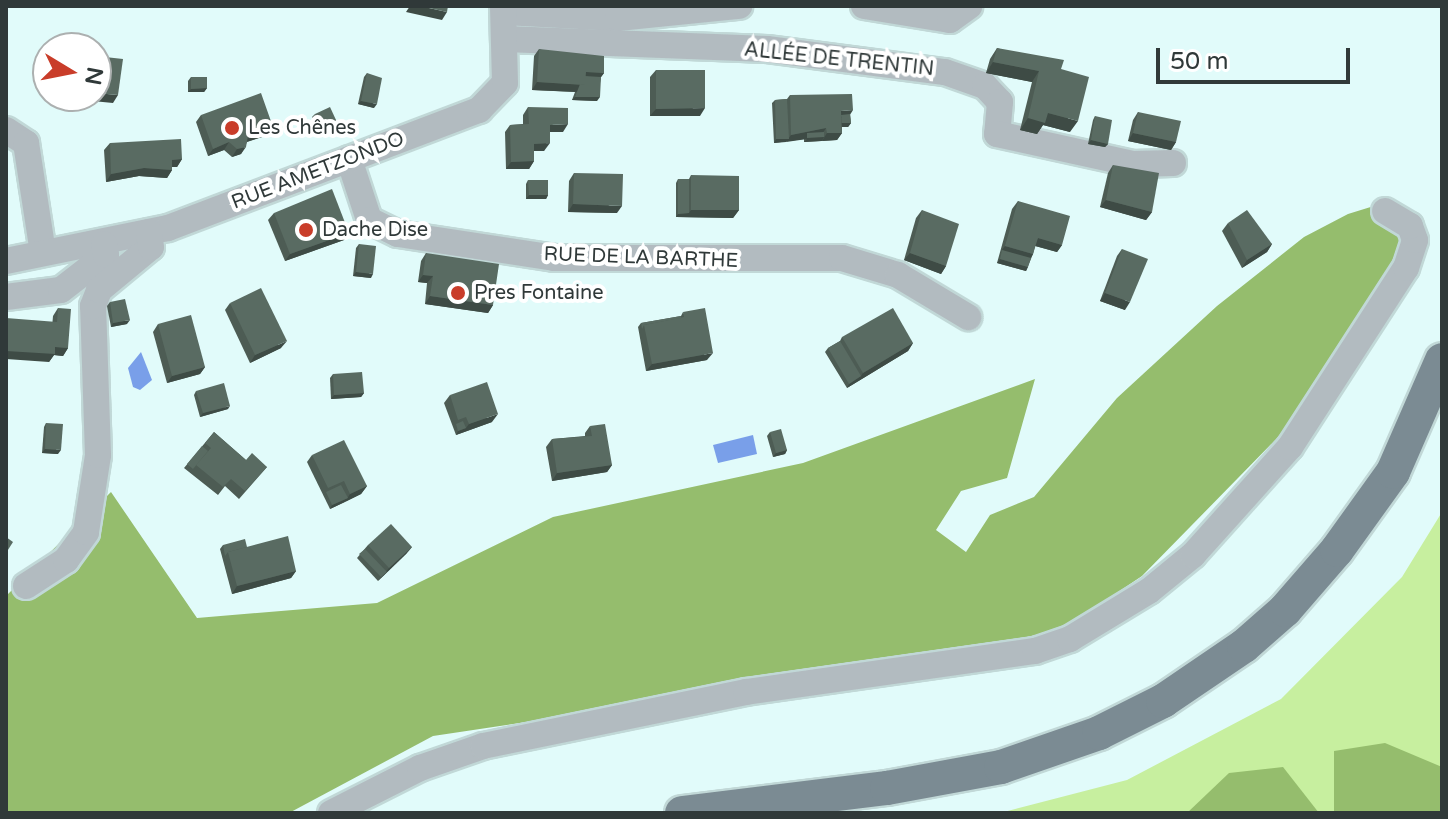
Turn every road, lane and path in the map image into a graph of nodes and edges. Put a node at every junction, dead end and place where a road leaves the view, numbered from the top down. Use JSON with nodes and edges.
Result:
{"nodes":[{"id":1,"x":739,"y":6,"type":"edge"},
{"id":2,"x":864,"y":6,"type":"edge"},
{"id":3,"x":969,"y":6,"type":"edge"},
{"id":4,"x":503,"y":9,"type":"edge"},
{"id":5,"x":505,"y":39,"type":"junction"},
{"id":6,"x":6,"y":130,"type":"edge"},
{"id":7,"x":349,"y":159,"type":"junction"},
{"id":8,"x":1173,"y":163,"type":"dead end"},
{"id":9,"x":1385,"y":211,"type":"dead end"},
{"id":10,"x":149,"y":232,"type":"junction"},
{"id":11,"x":104,"y":244,"type":"junction"},
{"id":12,"x":43,"y":253,"type":"junction"},
{"id":13,"x":6,"y":261,"type":"edge"},
{"id":14,"x":61,"y":290,"type":"junction"},
{"id":15,"x":6,"y":297,"type":"edge"},
{"id":16,"x":93,"y":306,"type":"junction"},
{"id":17,"x":968,"y":317,"type":"dead end"},
{"id":18,"x":1442,"y":360,"type":"edge"},
{"id":19,"x":26,"y":586,"type":"dead end"},
{"id":20,"x":796,"y":799,"type":"junction"},
{"id":21,"x":331,"y":813,"type":"edge"},
{"id":22,"x":682,"y":813,"type":"edge"},
{"id":23,"x":757,"y":813,"type":"edge"}],
"edges":[{"from":1,"to":4,"type":"street"},
{"from":2,"to":3,"type":"street"},
{"from":4,"to":5,"type":"street","name":"RUE AMETZONDO"},
{"from":5,"to":7,"type":"street","name":"RUE AMETZONDO"},
{"from":5,"to":8,"type":"street","name":"ALLÉE DE TRENTIN"},
{"from":6,"to":12,"type":"street"},
{"from":7,"to":10,"type":"street","name":"RUE AMETZONDO"},
{"from":7,"to":17,"type":"street","name":"RUE DE LA BARTHE"},
{"from":9,"to":21,"type":"street"},
{"from":10,"to":11,"type":"street","name":"RUE AMETZONDO"},
{"from":10,"to":16,"type":"street"},
{"from":11,"to":12,"type":"street","name":"RUE AMETZONDO"},
{"from":11,"to":14,"type":"street"},
{"from":12,"to":13,"type":"street","name":"RUE AMETZONDO"},
{"from":14,"to":15,"type":"street"},
{"from":14,"to":16,"type":"street"},
{"from":16,"to":19,"type":"street"},
{"from":18,"to":20,"type":"main road"},
{"from":20,"to":22,"type":"main road"},
{"from":20,"to":23,"type":"main road"}]}
